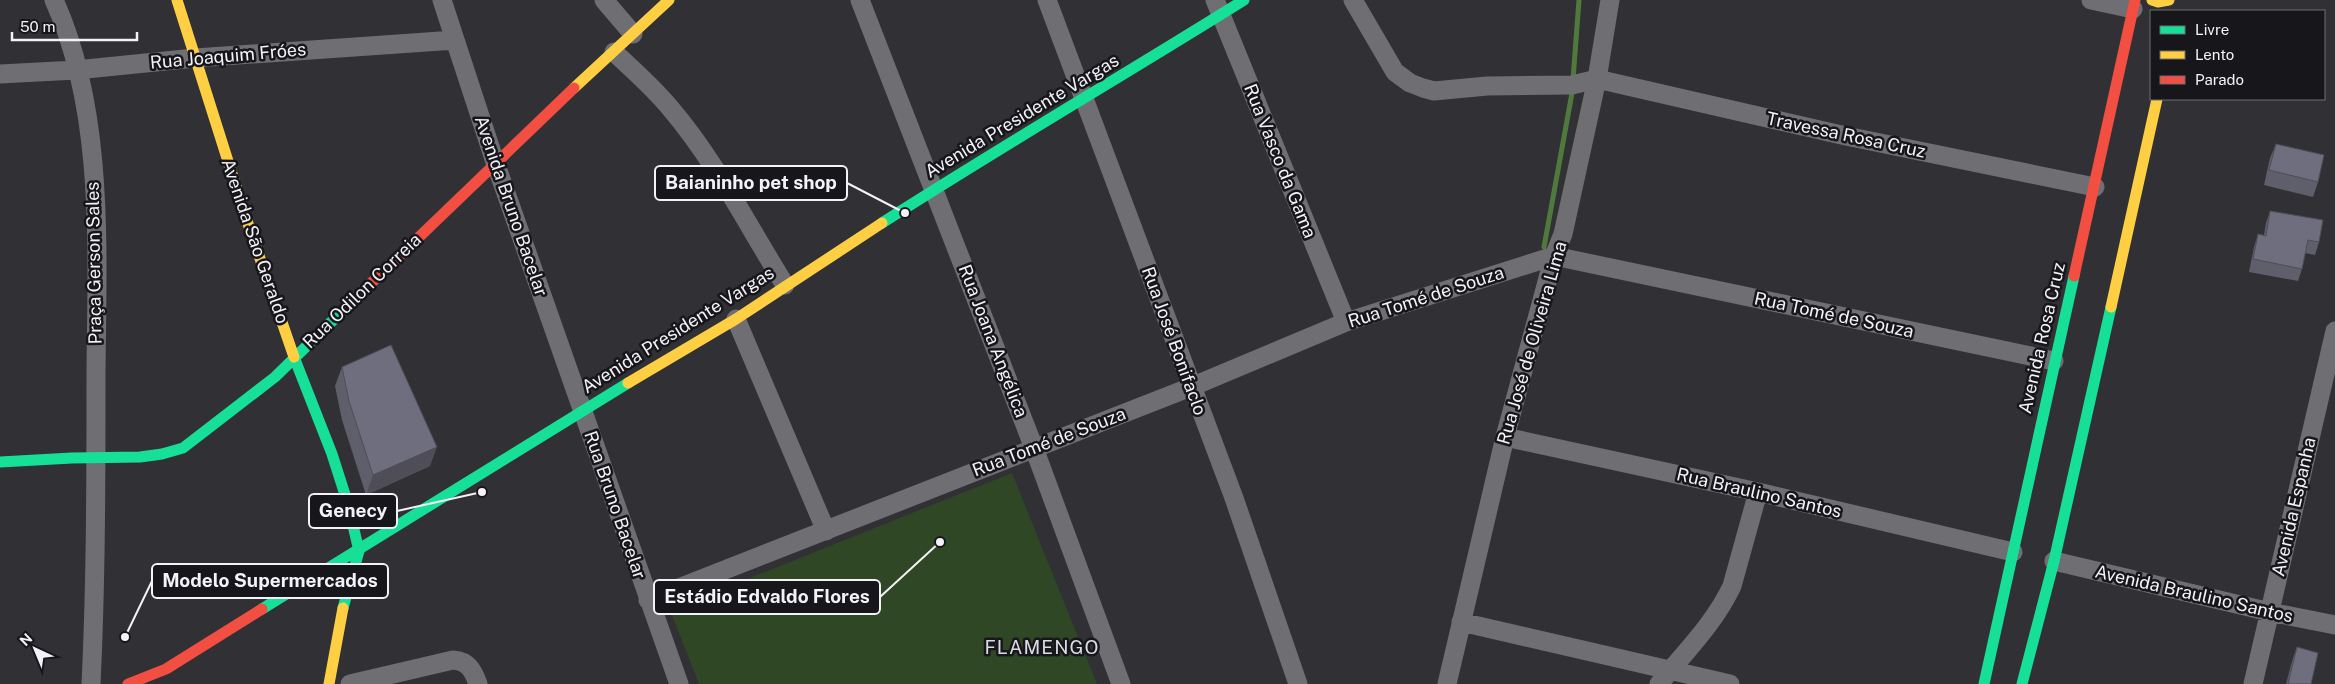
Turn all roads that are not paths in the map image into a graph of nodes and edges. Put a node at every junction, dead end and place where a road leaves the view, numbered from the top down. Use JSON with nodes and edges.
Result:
{"nodes":[{"id":1,"x":54,"y":0,"type":"edge"},
{"id":2,"x":177,"y":0,"type":"edge"},
{"id":3,"x":442,"y":0,"type":"edge"},
{"id":4,"x":604,"y":0,"type":"edge"},
{"id":5,"x":669,"y":0,"type":"edge"},
{"id":6,"x":860,"y":0,"type":"edge"},
{"id":7,"x":1047,"y":0,"type":"edge"},
{"id":8,"x":1244,"y":0,"type":"edge"},
{"id":9,"x":1353,"y":0,"type":"edge"},
{"id":10,"x":1610,"y":0,"type":"edge"},
{"id":11,"x":2091,"y":0,"type":"edge"},
{"id":12,"x":2152,"y":0,"type":"edge"},
{"id":13,"x":2169,"y":0,"type":"edge"},
{"id":14,"x":2134,"y":5,"type":"edge"},
{"id":15,"x":1218,"y":7,"type":"edge"},
{"id":16,"x":633,"y":34,"type":"junction"},
{"id":17,"x":456,"y":40,"type":"junction"},
{"id":18,"x":614,"y":52,"type":"junction"},
{"id":19,"x":195,"y":58,"type":"junction"},
{"id":20,"x":76,"y":70,"type":"junction"},
{"id":21,"x":0,"y":74,"type":"edge"},
{"id":22,"x":1598,"y":79,"type":"junction"},
{"id":23,"x":1085,"y":99,"type":"junction"},
{"id":24,"x":2157,"y":100,"type":"edge"},
{"id":25,"x":495,"y":162,"type":"junction"},
{"id":26,"x":2095,"y":187,"type":"junction"},
{"id":27,"x":934,"y":189,"type":"junction"},
{"id":28,"x":1554,"y":256,"type":"junction"},
{"id":29,"x":2091,"y":263,"type":"dead end"},
{"id":30,"x":2107,"y":269,"type":"dead end"},
{"id":31,"x":2075,"y":273,"type":"junction"},
{"id":32,"x":2116,"y":279,"type":"junction"},
{"id":33,"x":784,"y":285,"type":"junction"},
{"id":34,"x":736,"y":319,"type":"junction"},
{"id":35,"x":1346,"y":322,"type":"junction"},
{"id":36,"x":2335,"y":331,"type":"edge"},
{"id":37,"x":294,"y":358,"type":"junction"},
{"id":38,"x":2054,"y":361,"type":"junction"},
{"id":39,"x":1191,"y":387,"type":"junction"},
{"id":40,"x":582,"y":410,"type":"junction"},
{"id":41,"x":1505,"y":437,"type":"junction"},
{"id":42,"x":1034,"y":448,"type":"junction"},
{"id":43,"x":96,"y":457,"type":"junction"},
{"id":44,"x":0,"y":462,"type":"edge"},
{"id":45,"x":1758,"y":492,"type":"junction"},
{"id":46,"x":826,"y":531,"type":"junction"},
{"id":47,"x":359,"y":551,"type":"junction"},
{"id":48,"x":2013,"y":552,"type":"junction"},
{"id":49,"x":2054,"y":561,"type":"junction"},
{"id":50,"x":648,"y":600,"type":"junction"},
{"id":51,"x":2270,"y":612,"type":"junction"},
{"id":52,"x":1998,"y":620,"type":"junction"},
{"id":53,"x":1461,"y":622,"type":"junction"},
{"id":54,"x":2335,"y":625,"type":"edge"},
{"id":55,"x":2007,"y":633,"type":"dead end"},
{"id":56,"x":2034,"y":634,"type":"junction"},
{"id":57,"x":2019,"y":638,"type":"dead end"},
{"id":58,"x":1671,"y":669,"type":"junction"},
{"id":59,"x":90,"y":684,"type":"edge"},
{"id":60,"x":128,"y":684,"type":"edge"},
{"id":61,"x":329,"y":684,"type":"edge"},
{"id":62,"x":350,"y":684,"type":"edge"},
{"id":63,"x":478,"y":684,"type":"edge"},
{"id":64,"x":679,"y":684,"type":"edge"},
{"id":65,"x":1121,"y":684,"type":"edge"},
{"id":66,"x":1298,"y":684,"type":"edge"},
{"id":67,"x":1447,"y":684,"type":"edge"},
{"id":68,"x":1659,"y":684,"type":"edge"},
{"id":69,"x":1730,"y":684,"type":"edge"},
{"id":70,"x":1984,"y":684,"type":"edge"},
{"id":71,"x":2022,"y":684,"type":"edge"},
{"id":72,"x":2253,"y":684,"type":"edge"}],
"edges":[{"from":1,"to":20,"type":"street"},
{"from":2,"to":19,"type":"main road","name":"Avenida São Geraldo"},
{"from":3,"to":17,"type":"street","name":"Avenida Bruno Bacelar"},
{"from":4,"to":16,"type":"street"},
{"from":5,"to":16,"type":"main road","name":"Rua Odilon Correia"},
{"from":6,"to":27,"type":"street","name":"Rua Joana Angélica"},
{"from":7,"to":23,"type":"street","name":"Rua José Bonifaclo"},
{"from":8,"to":15,"type":"main road","name":"Avenida Presidente Vargas"},
{"from":9,"to":22,"type":"street"},
{"from":10,"to":22,"type":"street","name":"Rua José de Oliveira Lima"},
{"from":11,"to":14,"type":"street"},
{"from":12,"to":13,"type":"main road"},
{"from":14,"to":26,"type":"main road","name":"Avenida Rosa Cruz"},
{"from":15,"to":23,"type":"main road","name":"Avenida Presidente Vargas"},
{"from":15,"to":35,"type":"street","name":"Rua Vasco da Gama"},
{"from":16,"to":18,"type":"main road","name":"Rua Odilon Correia"},
{"from":17,"to":19,"type":"street","name":"Rua Joaquim Fróes"},
{"from":17,"to":25,"type":"street","name":"Avenida Bruno Bacelar"},
{"from":18,"to":25,"type":"main road","name":"Rua Odilon Correia"},
{"from":18,"to":33,"type":"street"},
{"from":19,"to":20,"type":"street","name":"Rua Joaquim Fróes"},
{"from":19,"to":37,"type":"main road","name":"Avenida São Geraldo"},
{"from":20,"to":21,"type":"street","name":"Rua Joaquim Fróes"},
{"from":20,"to":43,"type":"street","name":"Praça Gerson Sales"},
{"from":22,"to":26,"type":"street","name":"Travessa Rosa Cruz"},
{"from":22,"to":28,"type":"street","name":"Rua José de Oliveira Lima"},
{"from":23,"to":27,"type":"main road","name":"Avenida Presidente Vargas"},
{"from":23,"to":39,"type":"street","name":"Rua José Bonifaclo"},
{"from":24,"to":32,"type":"main road"},
{"from":25,"to":37,"type":"main road","name":"Rua Odilon Correia"},
{"from":25,"to":40,"type":"street","name":"Avenida Bruno Bacelar"},
{"from":26,"to":31,"type":"main road","name":"Avenida Rosa Cruz"},
{"from":27,"to":33,"type":"main road","name":"Avenida Presidente Vargas"},
{"from":27,"to":42,"type":"street","name":"Rua Joana Angélica"},
{"from":28,"to":35,"type":"street","name":"Rua Tomé de Souza"},
{"from":28,"to":38,"type":"street","name":"Rua Tomé de Souza"},
{"from":28,"to":41,"type":"street","name":"Rua José de Oliveira Lima"},
{"from":29,"to":31,"type":"main road"},
{"from":30,"to":32,"type":"main road"},
{"from":31,"to":38,"type":"main road","name":"Avenida Rosa Cruz"},
{"from":32,"to":49,"type":"main road"},
{"from":33,"to":34,"type":"main road","name":"Avenida Presidente Vargas"},
{"from":34,"to":40,"type":"main road","name":"Avenida Presidente Vargas"},
{"from":34,"to":46,"type":"street"},
{"from":35,"to":39,"type":"street","name":"Rua Tomé de Souza"},
{"from":36,"to":51,"type":"street","name":"Avenida Espanha"},
{"from":37,"to":43,"type":"main road","name":"Rua Odilon Correia"},
{"from":37,"to":47,"type":"main road","name":"Avenida São Geraldo"},
{"from":38,"to":48,"type":"main road","name":"Avenida Rosa Cruz"},
{"from":39,"to":42,"type":"street","name":"Rua Tomé de Souza"},
{"from":39,"to":66,"type":"street","name":"Rua José Bonifaclo"},
{"from":40,"to":47,"type":"main road","name":"Avenida Presidente Vargas"},
{"from":40,"to":50,"type":"street","name":"Rua Bruno Bacelar"},
{"from":41,"to":45,"type":"street","name":"Rua Braulino Santos"},
{"from":41,"to":53,"type":"street","name":"Rua José de Oliveira Lima"},
{"from":42,"to":46,"type":"street","name":"Rua Tomé de Souza"},
{"from":42,"to":65,"type":"street","name":"Rua Joana Angélica"},
{"from":43,"to":44,"type":"main road","name":"Rua Odilon Correia"},
{"from":43,"to":59,"type":"street"},
{"from":45,"to":48,"type":"street","name":"Rua Braulino Santos"},
{"from":45,"to":58,"type":"street"},
{"from":46,"to":50,"type":"street","name":"Rua Tomé de Souza"},
{"from":47,"to":60,"type":"main road","name":"Avenida Presidente Vargas"},
{"from":47,"to":61,"type":"main road","name":"Avenida São Geraldo"},
{"from":48,"to":52,"type":"main road","name":"Avenida Rosa Cruz"},
{"from":49,"to":51,"type":"street","name":"Avenida Braulino Santos"},
{"from":49,"to":56,"type":"main road"},
{"from":50,"to":64,"type":"street","name":"Rua Bruno Bacelar"},
{"from":51,"to":54,"type":"street","name":"Avenida Braulino Santos"},
{"from":51,"to":72,"type":"street","name":"Avenida Espanha"},
{"from":52,"to":55,"type":"main road"},
{"from":52,"to":70,"type":"main road","name":"Avenida Rosa Cruz"},
{"from":53,"to":58,"type":"street"},
{"from":53,"to":67,"type":"street","name":"Rua José de Oliveira Lima"},
{"from":56,"to":57,"type":"main road"},
{"from":56,"to":71,"type":"main road"},
{"from":58,"to":68,"type":"street"},
{"from":58,"to":69,"type":"street"},
{"from":62,"to":63,"type":"street"}]}
